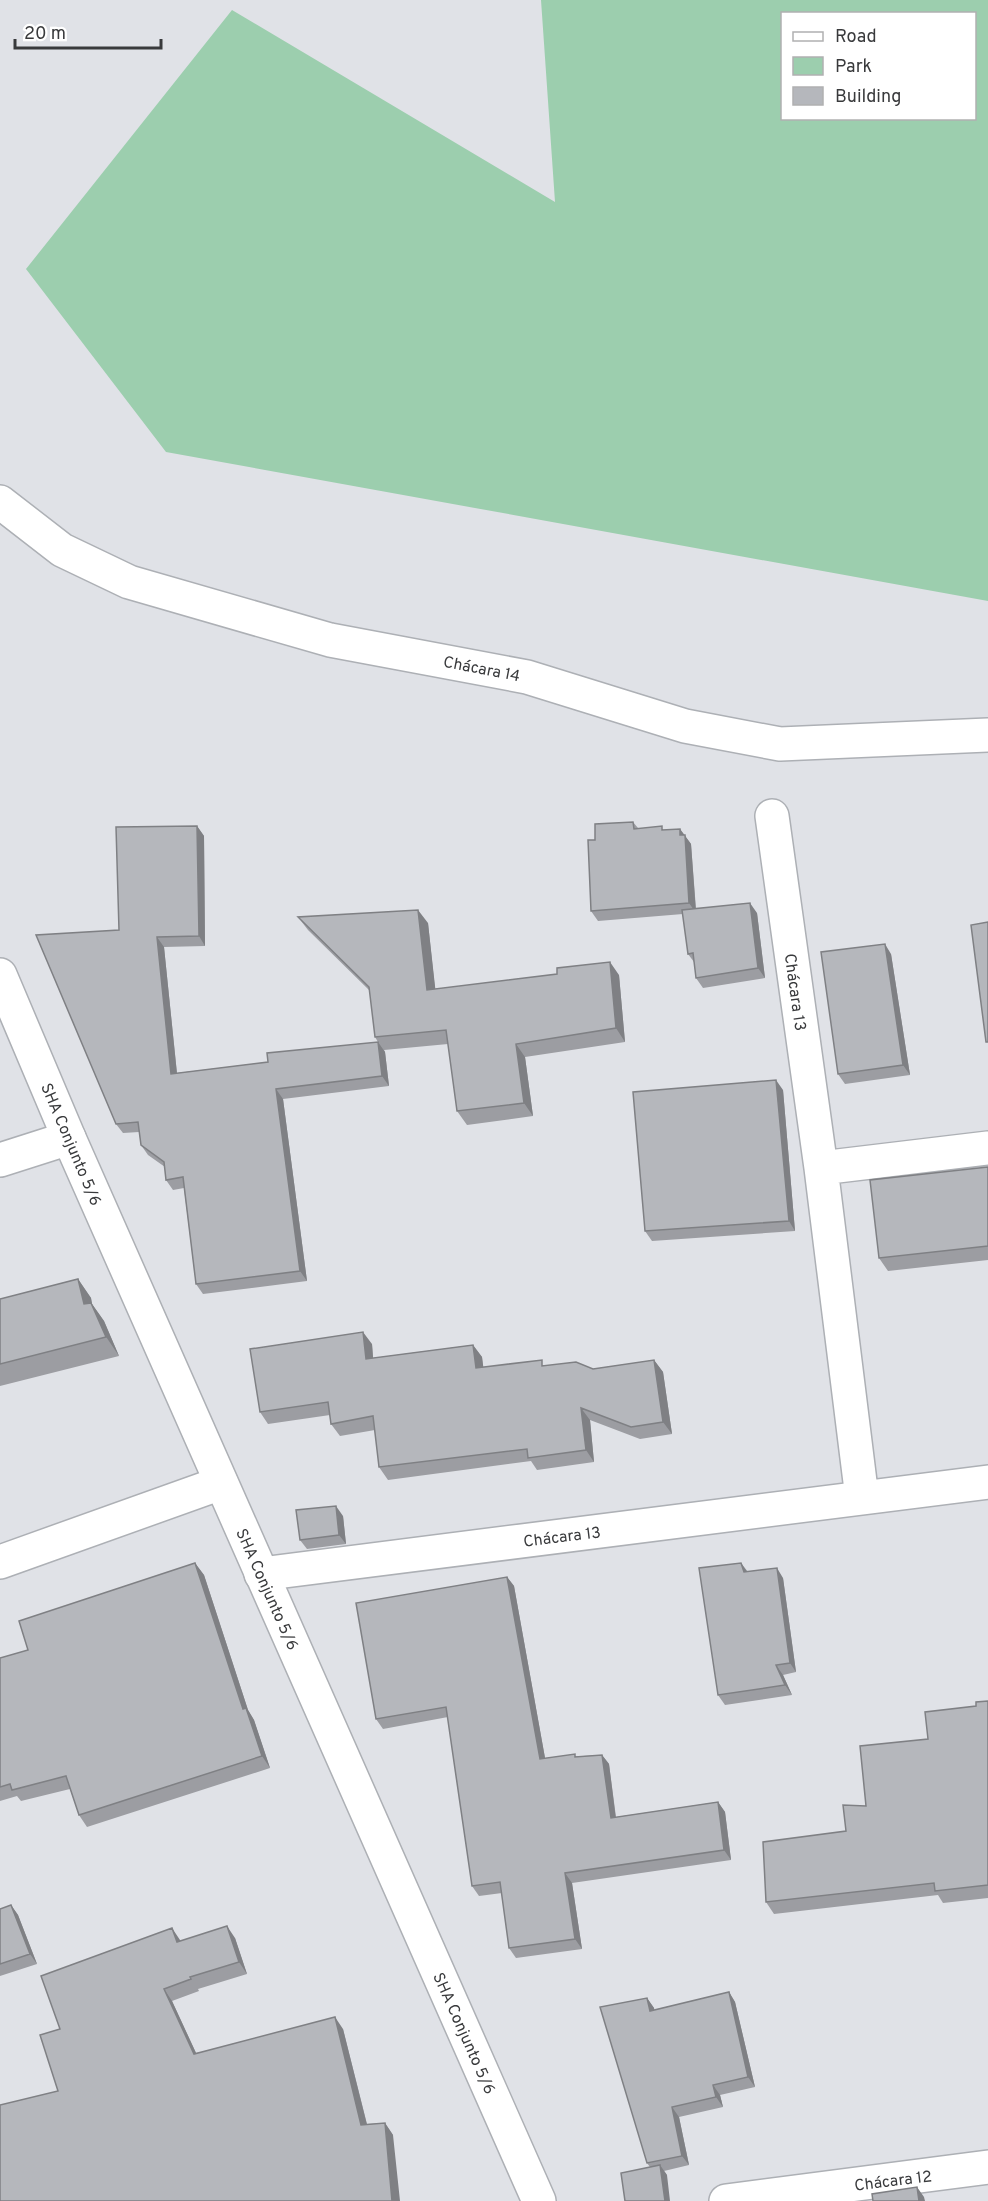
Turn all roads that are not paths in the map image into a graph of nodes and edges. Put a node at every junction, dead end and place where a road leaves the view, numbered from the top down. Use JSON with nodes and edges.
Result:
{"nodes":[{"id":1,"x":0,"y":502,"type":"edge"},
{"id":2,"x":988,"y":735,"type":"edge"},
{"id":3,"x":772,"y":816,"type":"dead end"},
{"id":4,"x":0,"y":975,"type":"edge"},
{"id":5,"x":69,"y":1138,"type":"junction"},
{"id":6,"x":988,"y":1148,"type":"edge"},
{"id":7,"x":0,"y":1160,"type":"edge"},
{"id":8,"x":821,"y":1168,"type":"junction"},
{"id":9,"x":988,"y":1482,"type":"edge"},
{"id":10,"x":221,"y":1483,"type":"junction"},
{"id":11,"x":862,"y":1498,"type":"junction"},
{"id":12,"x":0,"y":1562,"type":"edge"},
{"id":13,"x":261,"y":1574,"type":"junction"},
{"id":14,"x":988,"y":2167,"type":"edge"},
{"id":15,"x":539,"y":2201,"type":"edge"},
{"id":16,"x":726,"y":2201,"type":"edge"}],
"edges":[{"from":1,"to":2,"type":"street","name":"Chácara 14"},
{"from":3,"to":8,"type":"street","name":"Chácara 13"},
{"from":4,"to":5,"type":"street","name":"SHA Conjunto 5/6"},
{"from":5,"to":7,"type":"street"},
{"from":5,"to":10,"type":"street","name":"SHA Conjunto 5/6"},
{"from":6,"to":8,"type":"street"},
{"from":8,"to":11,"type":"street","name":"Chácara 13"},
{"from":9,"to":11,"type":"street","name":"Chácara 13"},
{"from":10,"to":12,"type":"street"},
{"from":10,"to":13,"type":"street","name":"SHA Conjunto 5/6"},
{"from":11,"to":13,"type":"street","name":"Chácara 13"},
{"from":13,"to":15,"type":"street","name":"SHA Conjunto 5/6"},
{"from":14,"to":16,"type":"street","name":"Chácara 12"}]}
